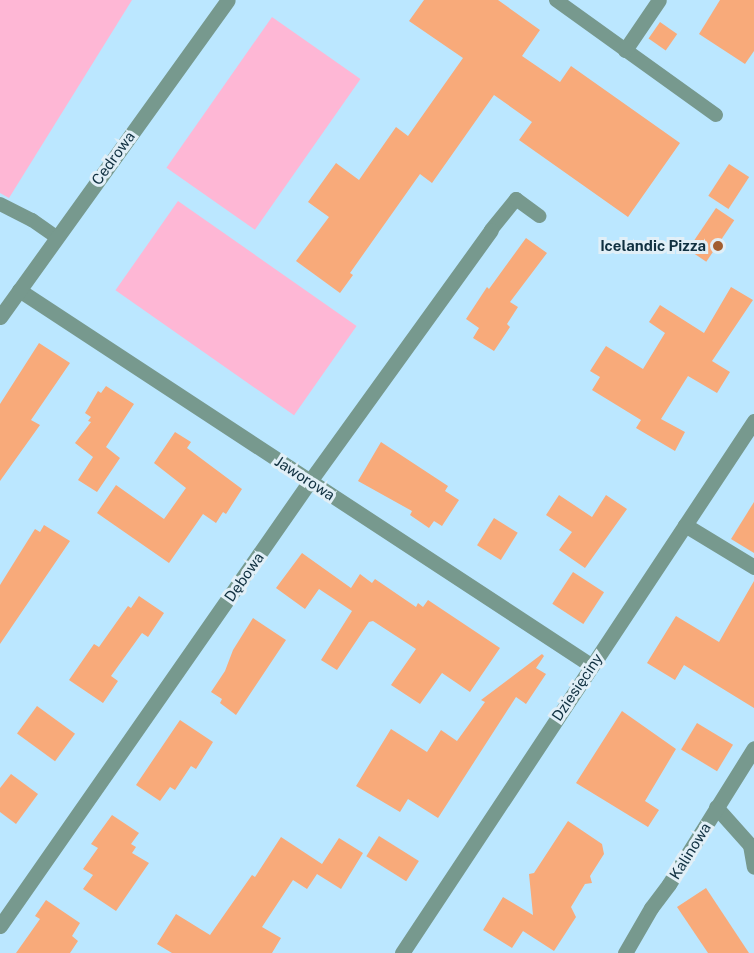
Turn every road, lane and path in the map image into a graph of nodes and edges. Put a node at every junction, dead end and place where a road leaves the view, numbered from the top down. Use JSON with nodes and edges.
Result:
{"nodes":[{"id":1,"x":228,"y":0,"type":"edge"},
{"id":2,"x":556,"y":0,"type":"edge"},
{"id":3,"x":659,"y":0,"type":"edge"},
{"id":4,"x":624,"y":50,"type":"junction"},
{"id":5,"x":716,"y":115,"type":"dead end"},
{"id":6,"x":0,"y":204,"type":"edge"},
{"id":7,"x":539,"y":216,"type":"dead end"},
{"id":8,"x":491,"y":230,"type":"joint"},
{"id":9,"x":56,"y":237,"type":"junction"},
{"id":10,"x":19,"y":290,"type":"junction"},
{"id":11,"x":0,"y":317,"type":"edge"},
{"id":12,"x":754,"y":421,"type":"edge"},
{"id":13,"x":310,"y":481,"type":"junction"},
{"id":14,"x":685,"y":525,"type":"junction"},
{"id":15,"x":754,"y":567,"type":"edge"},
{"id":16,"x":592,"y":666,"type":"junction"},
{"id":17,"x":754,"y":748,"type":"edge"},
{"id":18,"x":716,"y":807,"type":"junction"},
{"id":19,"x":754,"y":867,"type":"edge"},
{"id":20,"x":0,"y":926,"type":"edge"},
{"id":21,"x":402,"y":953,"type":"edge"},
{"id":22,"x":625,"y":953,"type":"edge"}],
"edges":[{"from":1,"to":9,"type":"street","name":"Cedrowa"},
{"from":2,"to":4,"type":"lane"},
{"from":3,"to":4,"type":"street"},
{"from":4,"to":5,"type":"lane"},
{"from":6,"to":9,"type":"lane"},
{"from":7,"to":8,"type":"lane"},
{"from":8,"to":13,"type":"street","name":"Dębowa"},
{"from":9,"to":10,"type":"street","name":"Cedrowa"},
{"from":10,"to":11,"type":"street","name":"Cedrowa"},
{"from":10,"to":13,"type":"street","name":"Jaworowa"},
{"from":12,"to":14,"type":"street","name":"Dziesięciny"},
{"from":13,"to":16,"type":"street","name":"Jaworowa"},
{"from":13,"to":20,"type":"street","name":"Dębowa"},
{"from":14,"to":15,"type":"street"},
{"from":14,"to":16,"type":"street","name":"Dziesięciny"},
{"from":16,"to":21,"type":"street","name":"Dziesięciny"},
{"from":17,"to":18,"type":"street","name":"Kalinowa"},
{"from":18,"to":19,"type":"street"},
{"from":18,"to":22,"type":"street","name":"Kalinowa"}]}
